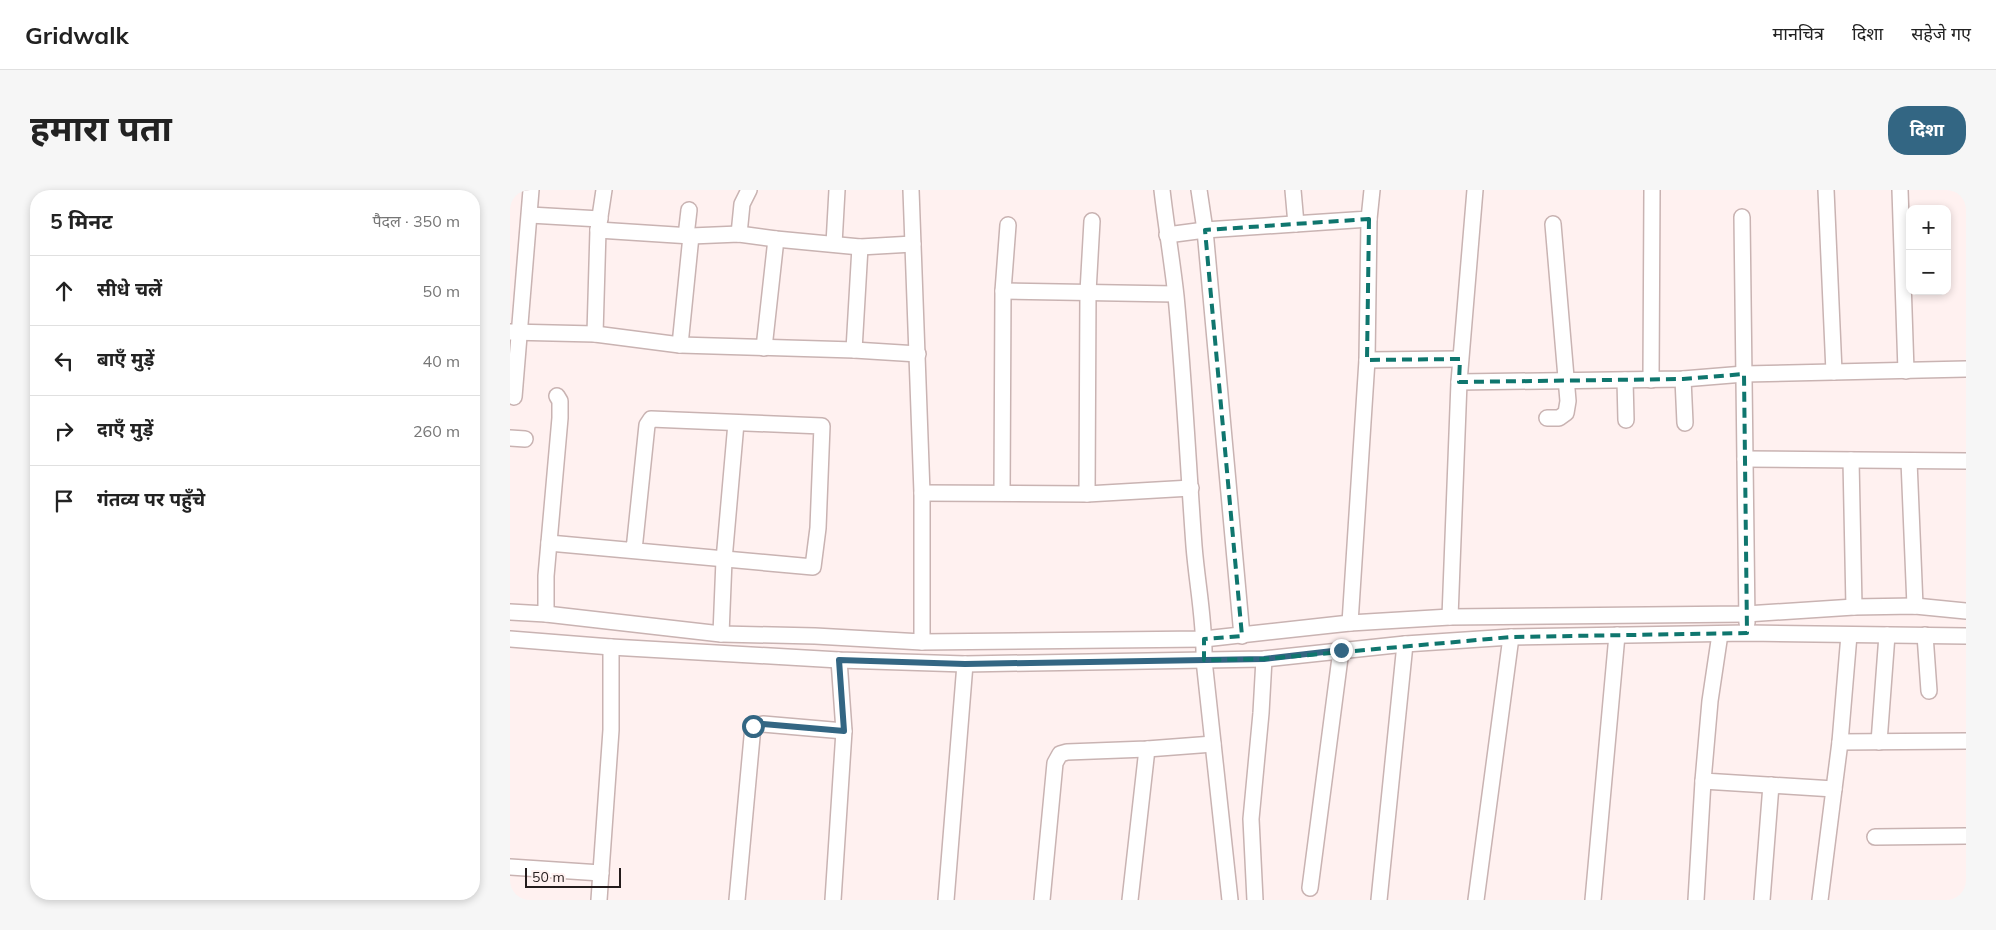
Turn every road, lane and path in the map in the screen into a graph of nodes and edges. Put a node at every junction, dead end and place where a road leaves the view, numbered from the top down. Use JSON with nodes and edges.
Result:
{"nodes":[{"id":1,"x":531,"y":190,"type":"edge"},
{"id":2,"x":604,"y":190,"type":"edge"},
{"id":3,"x":749,"y":190,"type":"edge"},
{"id":4,"x":837,"y":190,"type":"edge"},
{"id":5,"x":911,"y":190,"type":"edge"},
{"id":6,"x":1162,"y":190,"type":"edge"},
{"id":7,"x":1199,"y":190,"type":"edge"},
{"id":8,"x":1293,"y":190,"type":"edge"},
{"id":9,"x":1372,"y":190,"type":"edge"},
{"id":10,"x":1474,"y":190,"type":"edge"},
{"id":11,"x":1652,"y":190,"type":"edge"},
{"id":12,"x":1826,"y":190,"type":"edge"},
{"id":13,"x":1900,"y":190,"type":"edge"},
{"id":14,"x":689,"y":210,"type":"dead end"},
{"id":15,"x":530,"y":215,"type":"junction"},
{"id":16,"x":1742,"y":217,"type":"dead end"},
{"id":17,"x":1369,"y":219,"type":"junction"},
{"id":18,"x":1092,"y":221,"type":"dead end"},
{"id":19,"x":1296,"y":224,"type":"junction"},
{"id":20,"x":1553,"y":224,"type":"dead end"},
{"id":21,"x":599,"y":225,"type":"junction"},
{"id":22,"x":1008,"y":225,"type":"dead end"},
{"id":23,"x":1204,"y":230,"type":"junction"},
{"id":24,"x":739,"y":234,"type":"junction"},
{"id":25,"x":1167,"y":235,"type":"junction"},
{"id":26,"x":689,"y":236,"type":"junction"},
{"id":27,"x":776,"y":239,"type":"junction"},
{"id":28,"x":834,"y":244,"type":"junction"},
{"id":29,"x":913,"y":244,"type":"junction"},
{"id":30,"x":860,"y":247,"type":"junction"},
{"id":31,"x":1003,"y":291,"type":"junction"},
{"id":32,"x":1088,"y":292,"type":"junction"},
{"id":33,"x":1176,"y":294,"type":"junction"},
{"id":34,"x":514,"y":332,"type":"edge"},
{"id":35,"x":595,"y":334,"type":"junction"},
{"id":36,"x":680,"y":345,"type":"junction"},
{"id":37,"x":764,"y":348,"type":"junction"},
{"id":38,"x":854,"y":350,"type":"junction"},
{"id":39,"x":918,"y":354,"type":"junction"},
{"id":40,"x":1460,"y":359,"type":"junction"},
{"id":41,"x":1367,"y":360,"type":"junction"},
{"id":42,"x":1966,"y":370,"type":"edge"},
{"id":43,"x":1906,"y":371,"type":"junction"},
{"id":44,"x":1834,"y":372,"type":"junction"},
{"id":45,"x":1744,"y":374,"type":"junction"},
{"id":46,"x":1683,"y":379,"type":"junction"},
{"id":47,"x":1625,"y":380,"type":"junction"},
{"id":48,"x":1651,"y":380,"type":"junction"},
{"id":49,"x":1566,"y":381,"type":"junction"},
{"id":50,"x":1459,"y":382,"type":"junction"},
{"id":51,"x":557,"y":396,"type":"dead end"},
{"id":52,"x":514,"y":397,"type":"dead end"},
{"id":53,"x":1547,"y":418,"type":"dead end"},
{"id":54,"x":1626,"y":420,"type":"dead end"},
{"id":55,"x":736,"y":423,"type":"junction"},
{"id":56,"x":1684,"y":423,"type":"dead end"},
{"id":57,"x":1744,"y":460,"type":"junction"},
{"id":58,"x":1851,"y":460,"type":"junction"},
{"id":59,"x":1909,"y":460,"type":"junction"},
{"id":60,"x":1966,"y":461,"type":"edge"},
{"id":61,"x":1191,"y":488,"type":"junction"},
{"id":62,"x":1002,"y":492,"type":"junction"},
{"id":63,"x":922,"y":493,"type":"junction"},
{"id":64,"x":1087,"y":494,"type":"junction"},
{"id":65,"x":550,"y":543,"type":"junction"},
{"id":66,"x":634,"y":550,"type":"junction"},
{"id":67,"x":724,"y":560,"type":"junction"},
{"id":68,"x":1915,"y":606,"type":"junction"},
{"id":69,"x":1854,"y":607,"type":"junction"},
{"id":70,"x":1966,"y":611,"type":"edge"},
{"id":71,"x":510,"y":612,"type":"edge"},
{"id":72,"x":546,"y":614,"type":"junction"},
{"id":73,"x":1746,"y":614,"type":"junction"},
{"id":74,"x":1450,"y":617,"type":"junction"},
{"id":75,"x":1350,"y":623,"type":"junction"},
{"id":76,"x":1747,"y":633,"type":"junction"},
{"id":77,"x":721,"y":634,"type":"junction"},
{"id":78,"x":1720,"y":634,"type":"junction"},
{"id":79,"x":1849,"y":635,"type":"junction"},
{"id":80,"x":1887,"y":635,"type":"junction"},
{"id":81,"x":1925,"y":635,"type":"junction"},
{"id":82,"x":1242,"y":636,"type":"junction"},
{"id":83,"x":1617,"y":636,"type":"junction"},
{"id":84,"x":1966,"y":636,"type":"edge"},
{"id":85,"x":1511,"y":637,"type":"junction"},
{"id":86,"x":510,"y":639,"type":"edge"},
{"id":87,"x":1204,"y":639,"type":"junction"},
{"id":88,"x":922,"y":642,"type":"junction"},
{"id":89,"x":1405,"y":644,"type":"junction"},
{"id":90,"x":611,"y":647,"type":"junction"},
{"id":91,"x":1341,"y":650,"type":"junction"},
{"id":92,"x":1264,"y":659,"type":"junction"},
{"id":93,"x":839,"y":660,"type":"junction"},
{"id":94,"x":1204,"y":660,"type":"junction"},
{"id":95,"x":965,"y":664,"type":"junction"},
{"id":96,"x":1929,"y":691,"type":"dead end"},
{"id":97,"x":844,"y":731,"type":"junction"},
{"id":98,"x":1966,"y":741,"type":"edge"},
{"id":99,"x":1840,"y":742,"type":"junction"},
{"id":100,"x":1879,"y":742,"type":"junction"},
{"id":101,"x":1213,"y":744,"type":"junction"},
{"id":102,"x":1147,"y":749,"type":"junction"},
{"id":103,"x":1703,"y":781,"type":"junction"},
{"id":104,"x":1771,"y":785,"type":"junction"},
{"id":105,"x":1834,"y":789,"type":"junction"},
{"id":106,"x":1966,"y":836,"type":"edge"},
{"id":107,"x":1874,"y":837,"type":"dead end"},
{"id":108,"x":510,"y":867,"type":"edge"},
{"id":109,"x":601,"y":874,"type":"junction"},
{"id":110,"x":1310,"y":888,"type":"dead end"},
{"id":111,"x":599,"y":900,"type":"edge"},
{"id":112,"x":737,"y":900,"type":"edge"},
{"id":113,"x":833,"y":900,"type":"edge"},
{"id":114,"x":946,"y":900,"type":"edge"},
{"id":115,"x":1042,"y":900,"type":"edge"},
{"id":116,"x":1130,"y":900,"type":"edge"},
{"id":117,"x":1230,"y":900,"type":"edge"},
{"id":118,"x":1255,"y":900,"type":"edge"},
{"id":119,"x":1379,"y":900,"type":"edge"},
{"id":120,"x":1476,"y":900,"type":"edge"},
{"id":121,"x":1593,"y":900,"type":"edge"},
{"id":122,"x":1696,"y":900,"type":"edge"},
{"id":123,"x":1762,"y":900,"type":"edge"},
{"id":124,"x":1820,"y":900,"type":"edge"}],
"edges":[{"from":1,"to":15,"type":"street"},
{"from":2,"to":21,"type":"street"},
{"from":3,"to":24,"type":"street"},
{"from":4,"to":28,"type":"street"},
{"from":5,"to":29,"type":"street"},
{"from":6,"to":25,"type":"street"},
{"from":7,"to":23,"type":"street"},
{"from":8,"to":19,"type":"street"},
{"from":9,"to":17,"type":"street"},
{"from":10,"to":40,"type":"street"},
{"from":11,"to":48,"type":"street"},
{"from":12,"to":44,"type":"street"},
{"from":13,"to":43,"type":"street"},
{"from":14,"to":26,"type":"street"},
{"from":15,"to":21,"type":"street"},
{"from":15,"to":34,"type":"street"},
{"from":16,"to":45,"type":"street"},
{"from":17,"to":19,"type":"street"},
{"from":17,"to":41,"type":"street"},
{"from":18,"to":32,"type":"street"},
{"from":19,"to":23,"type":"street"},
{"from":20,"to":49,"type":"street"},
{"from":21,"to":26,"type":"street"},
{"from":21,"to":35,"type":"street"},
{"from":22,"to":31,"type":"street"},
{"from":23,"to":25,"type":"street"},
{"from":23,"to":82,"type":"street"},
{"from":24,"to":26,"type":"street"},
{"from":24,"to":27,"type":"street"},
{"from":25,"to":33,"type":"street"},
{"from":26,"to":36,"type":"street"},
{"from":27,"to":28,"type":"street"},
{"from":27,"to":37,"type":"street"},
{"from":28,"to":30,"type":"street"},
{"from":29,"to":30,"type":"street"},
{"from":29,"to":39,"type":"street"},
{"from":30,"to":38,"type":"street"},
{"from":31,"to":32,"type":"street"},
{"from":31,"to":62,"type":"street"},
{"from":32,"to":33,"type":"street"},
{"from":32,"to":64,"type":"street"},
{"from":33,"to":61,"type":"street"},
{"from":34,"to":35,"type":"street"},
{"from":34,"to":52,"type":"street"},
{"from":35,"to":36,"type":"street"},
{"from":36,"to":37,"type":"street"},
{"from":37,"to":38,"type":"street"},
{"from":38,"to":39,"type":"street"},
{"from":39,"to":63,"type":"street"},
{"from":40,"to":41,"type":"street"},
{"from":40,"to":50,"type":"street"},
{"from":41,"to":75,"type":"street"},
{"from":42,"to":43,"type":"street"},
{"from":43,"to":44,"type":"street"},
{"from":44,"to":45,"type":"street"},
{"from":45,"to":46,"type":"street"},
{"from":45,"to":57,"type":"street"},
{"from":46,"to":48,"type":"street"},
{"from":46,"to":56,"type":"street"},
{"from":47,"to":48,"type":"street"},
{"from":47,"to":49,"type":"street"},
{"from":47,"to":54,"type":"street"},
{"from":49,"to":50,"type":"street"},
{"from":49,"to":53,"type":"street"},
{"from":50,"to":74,"type":"street"},
{"from":51,"to":65,"type":"street"},
{"from":55,"to":66,"type":"street"},
{"from":55,"to":67,"type":"street"},
{"from":55,"to":67,"type":"street"},
{"from":57,"to":58,"type":"street"},
{"from":57,"to":73,"type":"street"},
{"from":58,"to":59,"type":"street"},
{"from":58,"to":69,"type":"street"},
{"from":59,"to":60,"type":"street"},
{"from":59,"to":68,"type":"street"},
{"from":61,"to":64,"type":"street"},
{"from":61,"to":87,"type":"street"},
{"from":62,"to":63,"type":"street"},
{"from":62,"to":64,"type":"street"},
{"from":63,"to":88,"type":"street"},
{"from":65,"to":66,"type":"street"},
{"from":65,"to":72,"type":"street"},
{"from":66,"to":67,"type":"street"},
{"from":67,"to":77,"type":"street"},
{"from":68,"to":69,"type":"street"},
{"from":68,"to":70,"type":"street"},
{"from":69,"to":73,"type":"street"},
{"from":71,"to":72,"type":"street"},
{"from":72,"to":77,"type":"street"},
{"from":73,"to":74,"type":"street"},
{"from":73,"to":76,"type":"street"},
{"from":74,"to":75,"type":"street"},
{"from":75,"to":82,"type":"street"},
{"from":76,"to":78,"type":"street"},
{"from":76,"to":79,"type":"street"},
{"from":77,"to":88,"type":"street"},
{"from":78,"to":83,"type":"street"},
{"from":78,"to":103,"type":"street"},
{"from":79,"to":80,"type":"street"},
{"from":79,"to":99,"type":"street"},
{"from":80,"to":81,"type":"street"},
{"from":80,"to":100,"type":"street"},
{"from":81,"to":84,"type":"street"},
{"from":81,"to":96,"type":"street"},
{"from":82,"to":87,"type":"street"},
{"from":83,"to":85,"type":"street"},
{"from":83,"to":121,"type":"street"},
{"from":85,"to":89,"type":"street"},
{"from":85,"to":120,"type":"street"},
{"from":86,"to":90,"type":"street"},
{"from":87,"to":88,"type":"street"},
{"from":87,"to":94,"type":"street"},
{"from":89,"to":91,"type":"street"},
{"from":89,"to":119,"type":"street"},
{"from":90,"to":93,"type":"street"},
{"from":90,"to":109,"type":"street"},
{"from":91,"to":92,"type":"street"},
{"from":91,"to":110,"type":"street"},
{"from":92,"to":94,"type":"street"},
{"from":92,"to":118,"type":"street"},
{"from":93,"to":95,"type":"street"},
{"from":93,"to":97,"type":"street"},
{"from":94,"to":95,"type":"street"},
{"from":94,"to":101,"type":"street"},
{"from":95,"to":114,"type":"street"},
{"from":97,"to":112,"type":"street"},
{"from":97,"to":113,"type":"street"},
{"from":98,"to":100,"type":"street"},
{"from":99,"to":100,"type":"street"},
{"from":99,"to":105,"type":"street"},
{"from":101,"to":102,"type":"street"},
{"from":101,"to":117,"type":"street"},
{"from":102,"to":115,"type":"street"},
{"from":102,"to":116,"type":"street"},
{"from":103,"to":104,"type":"street"},
{"from":103,"to":122,"type":"street"},
{"from":104,"to":105,"type":"street"},
{"from":104,"to":123,"type":"street"},
{"from":105,"to":124,"type":"street"},
{"from":106,"to":107,"type":"street"},
{"from":108,"to":109,"type":"street"},
{"from":109,"to":111,"type":"street"}]}
